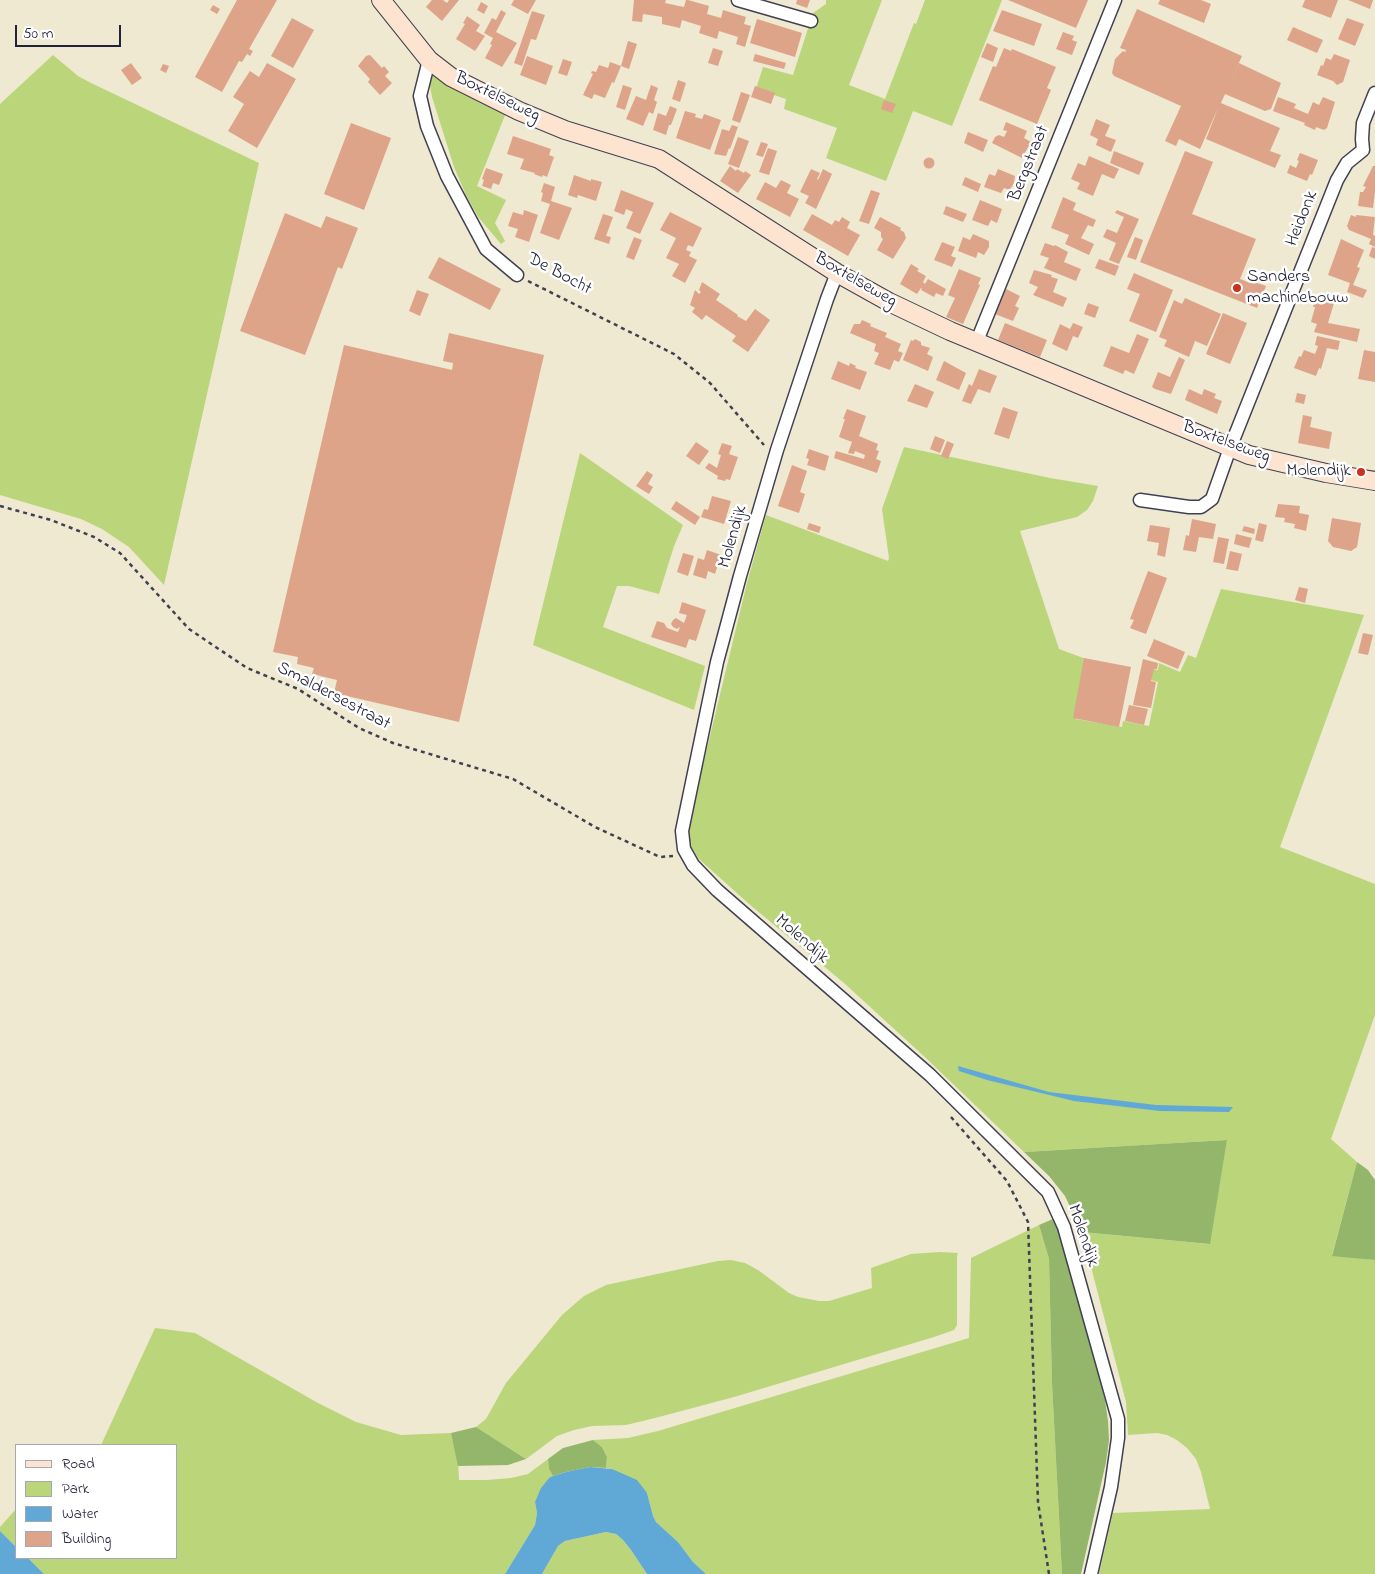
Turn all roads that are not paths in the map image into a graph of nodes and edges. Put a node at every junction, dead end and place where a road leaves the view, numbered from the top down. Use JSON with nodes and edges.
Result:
{"nodes":[{"id":1,"x":381,"y":0,"type":"edge"},
{"id":2,"x":738,"y":0,"type":"edge"},
{"id":3,"x":1116,"y":0,"type":"edge"},
{"id":4,"x":811,"y":21,"type":"dead end"},
{"id":5,"x":429,"y":60,"type":"junction"},
{"id":6,"x":1375,"y":93,"type":"edge"},
{"id":7,"x":1369,"y":150,"type":"edge"},
{"id":8,"x":838,"y":273,"type":"junction"},
{"id":9,"x":517,"y":275,"type":"road end"},
{"id":10,"x":976,"y":341,"type":"junction"},
{"id":11,"x":1230,"y":448,"type":"junction"},
{"id":12,"x":1375,"y":481,"type":"edge"},
{"id":13,"x":1140,"y":500,"type":"dead end"},
{"id":14,"x":1091,"y":1574,"type":"edge"}],
"edges":[{"from":1,"to":5,"type":"street","name":"Boxtelseweg"},
{"from":2,"to":4,"type":"street"},
{"from":3,"to":10,"type":"street","name":"Bergstraat"},
{"from":5,"to":8,"type":"street","name":"Boxtelseweg"},
{"from":5,"to":9,"type":"street","name":"De Bocht"},
{"from":6,"to":7,"type":"street","name":"Heidonk"},
{"from":7,"to":11,"type":"street","name":"Heidonk"},
{"from":8,"to":10,"type":"street","name":"Boxtelseweg"},
{"from":8,"to":14,"type":"street","name":"Molendijk"},
{"from":10,"to":11,"type":"street","name":"Boxtelseweg"},
{"from":11,"to":12,"type":"street","name":"Boxtelseweg"},
{"from":11,"to":13,"type":"street","name":"Heidonk"}]}
